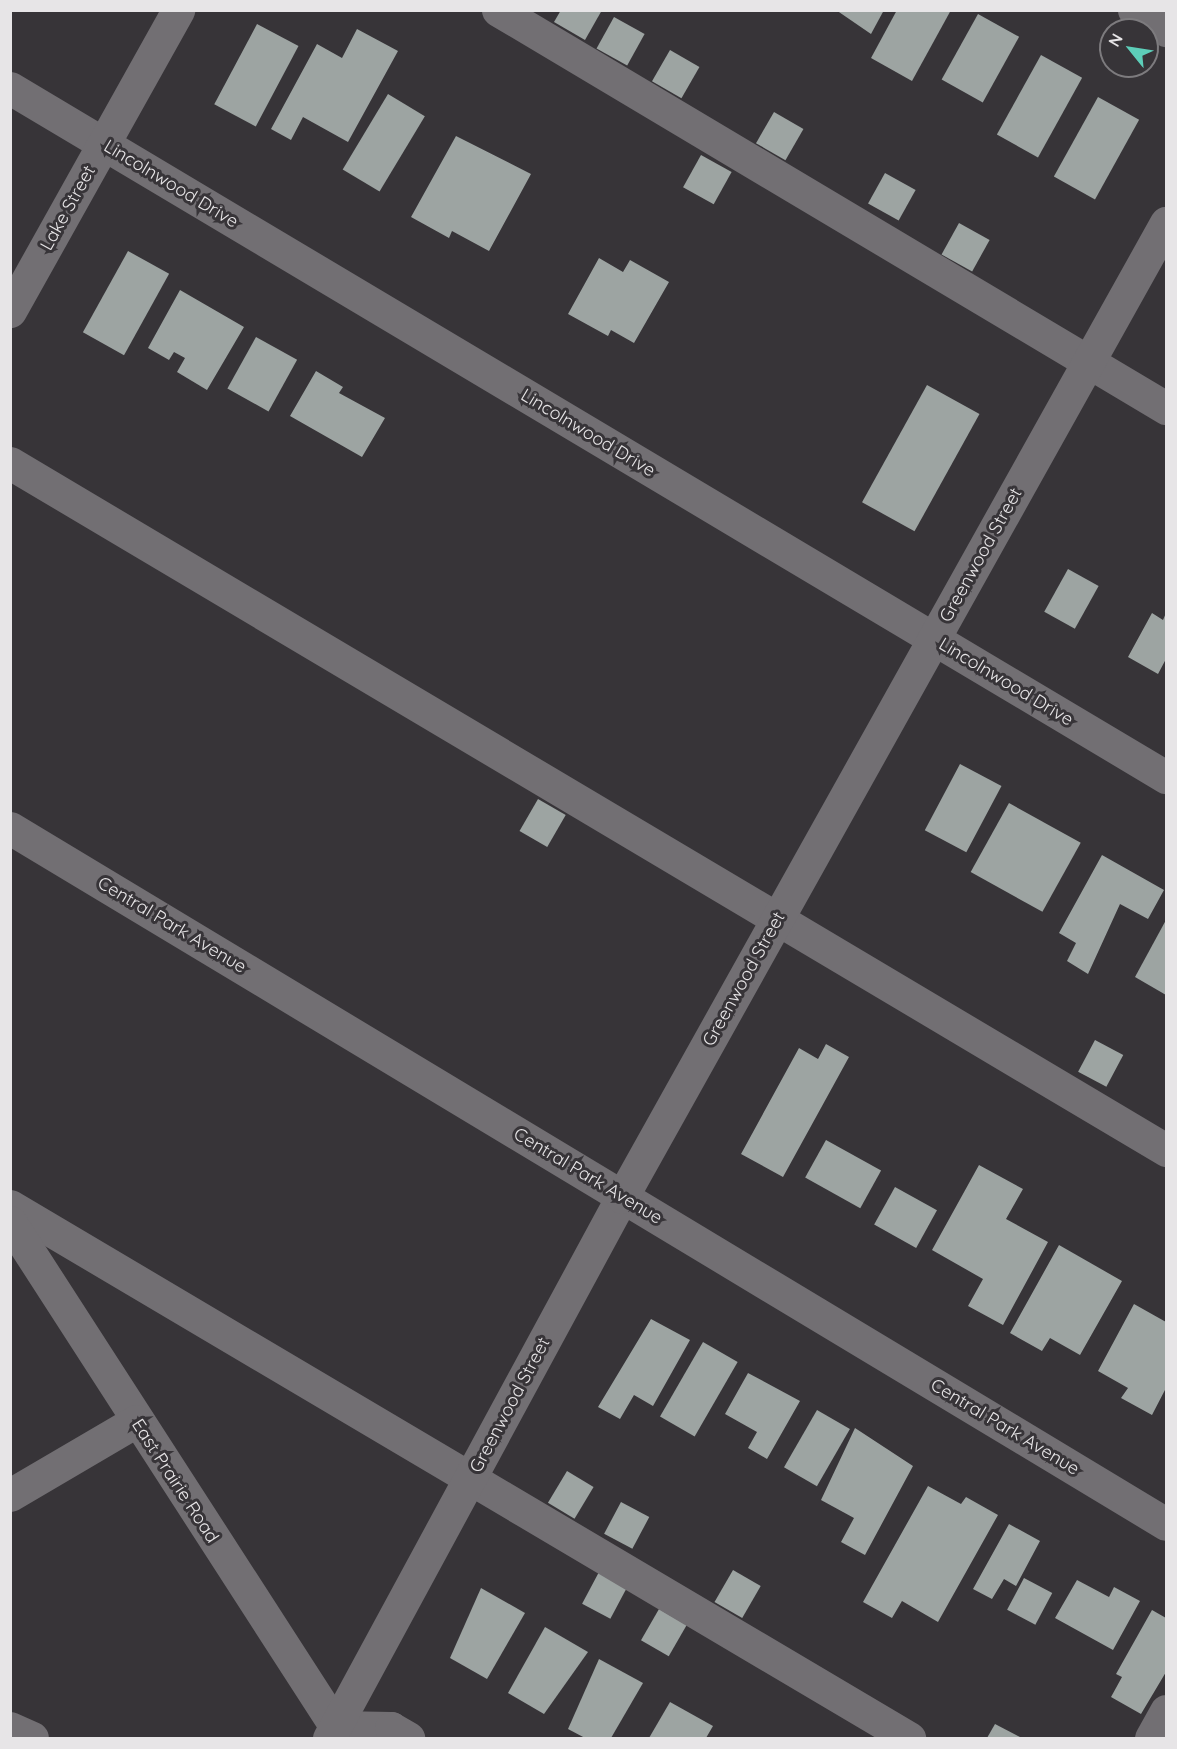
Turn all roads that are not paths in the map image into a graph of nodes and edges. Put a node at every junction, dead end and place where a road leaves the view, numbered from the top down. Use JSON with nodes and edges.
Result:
{"nodes":[{"id":1,"x":178,"y":10,"type":"edge"},
{"id":2,"x":498,"y":10,"type":"edge"},
{"id":3,"x":1134,"y":10,"type":"edge"},
{"id":4,"x":1167,"y":30,"type":"edge"},
{"id":5,"x":10,"y":88,"type":"edge"},
{"id":6,"x":104,"y":144,"type":"junction"},
{"id":7,"x":1167,"y":224,"type":"edge"},
{"id":8,"x":10,"y":311,"type":"edge"},
{"id":9,"x":1089,"y":362,"type":"junction"},
{"id":10,"x":1167,"y":408,"type":"edge"},
{"id":11,"x":10,"y":463,"type":"edge"},
{"id":12,"x":934,"y":639,"type":"junction"},
{"id":13,"x":1167,"y":777,"type":"edge"},
{"id":14,"x":10,"y":828,"type":"edge"},
{"id":15,"x":779,"y":917,"type":"junction"},
{"id":16,"x":1167,"y":1150,"type":"edge"},
{"id":17,"x":622,"y":1197,"type":"junction"},
{"id":18,"x":10,"y":1206,"type":"edge"},
{"id":19,"x":10,"y":1222,"type":"edge"},
{"id":20,"x":136,"y":1420,"type":"junction"},
{"id":21,"x":471,"y":1478,"type":"junction"},
{"id":22,"x":10,"y":1495,"type":"edge"},
{"id":23,"x":1167,"y":1524,"type":"edge"},
{"id":24,"x":1167,"y":1711,"type":"edge"},
{"id":25,"x":10,"y":1728,"type":"edge"},
{"id":26,"x":336,"y":1735,"type":"edge"},
{"id":27,"x":32,"y":1738,"type":"edge"},
{"id":28,"x":408,"y":1738,"type":"edge"},
{"id":29,"x":909,"y":1738,"type":"edge"},
{"id":30,"x":1151,"y":1738,"type":"edge"}],
"edges":[{"from":1,"to":6,"type":"street","name":"Lake Street"},
{"from":2,"to":9,"type":"street"},
{"from":3,"to":4,"type":"street"},
{"from":5,"to":6,"type":"street","name":"Lincolnwood Drive"},
{"from":6,"to":8,"type":"street","name":"Lake Street"},
{"from":6,"to":12,"type":"street","name":"Lincolnwood Drive"},
{"from":7,"to":9,"type":"street","name":"Greenwood Street"},
{"from":9,"to":10,"type":"street"},
{"from":9,"to":12,"type":"street","name":"Greenwood Street"},
{"from":11,"to":15,"type":"street"},
{"from":12,"to":13,"type":"street","name":"Lincolnwood Drive"},
{"from":12,"to":15,"type":"street","name":"Greenwood Street"},
{"from":14,"to":17,"type":"street","name":"Central Park Avenue"},
{"from":15,"to":16,"type":"street"},
{"from":15,"to":17,"type":"street","name":"Greenwood Street"},
{"from":17,"to":21,"type":"street","name":"Greenwood Street"},
{"from":17,"to":23,"type":"street","name":"Central Park Avenue"},
{"from":18,"to":21,"type":"street"},
{"from":19,"to":20,"type":"street","name":"East Prairie Road"},
{"from":20,"to":22,"type":"street"},
{"from":20,"to":26,"type":"street","name":"East Prairie Road"},
{"from":21,"to":26,"type":"street","name":"Greenwood Street"},
{"from":21,"to":29,"type":"street"},
{"from":24,"to":30,"type":"street"},
{"from":25,"to":27,"type":"street"},
{"from":26,"to":28,"type":"street"}]}
